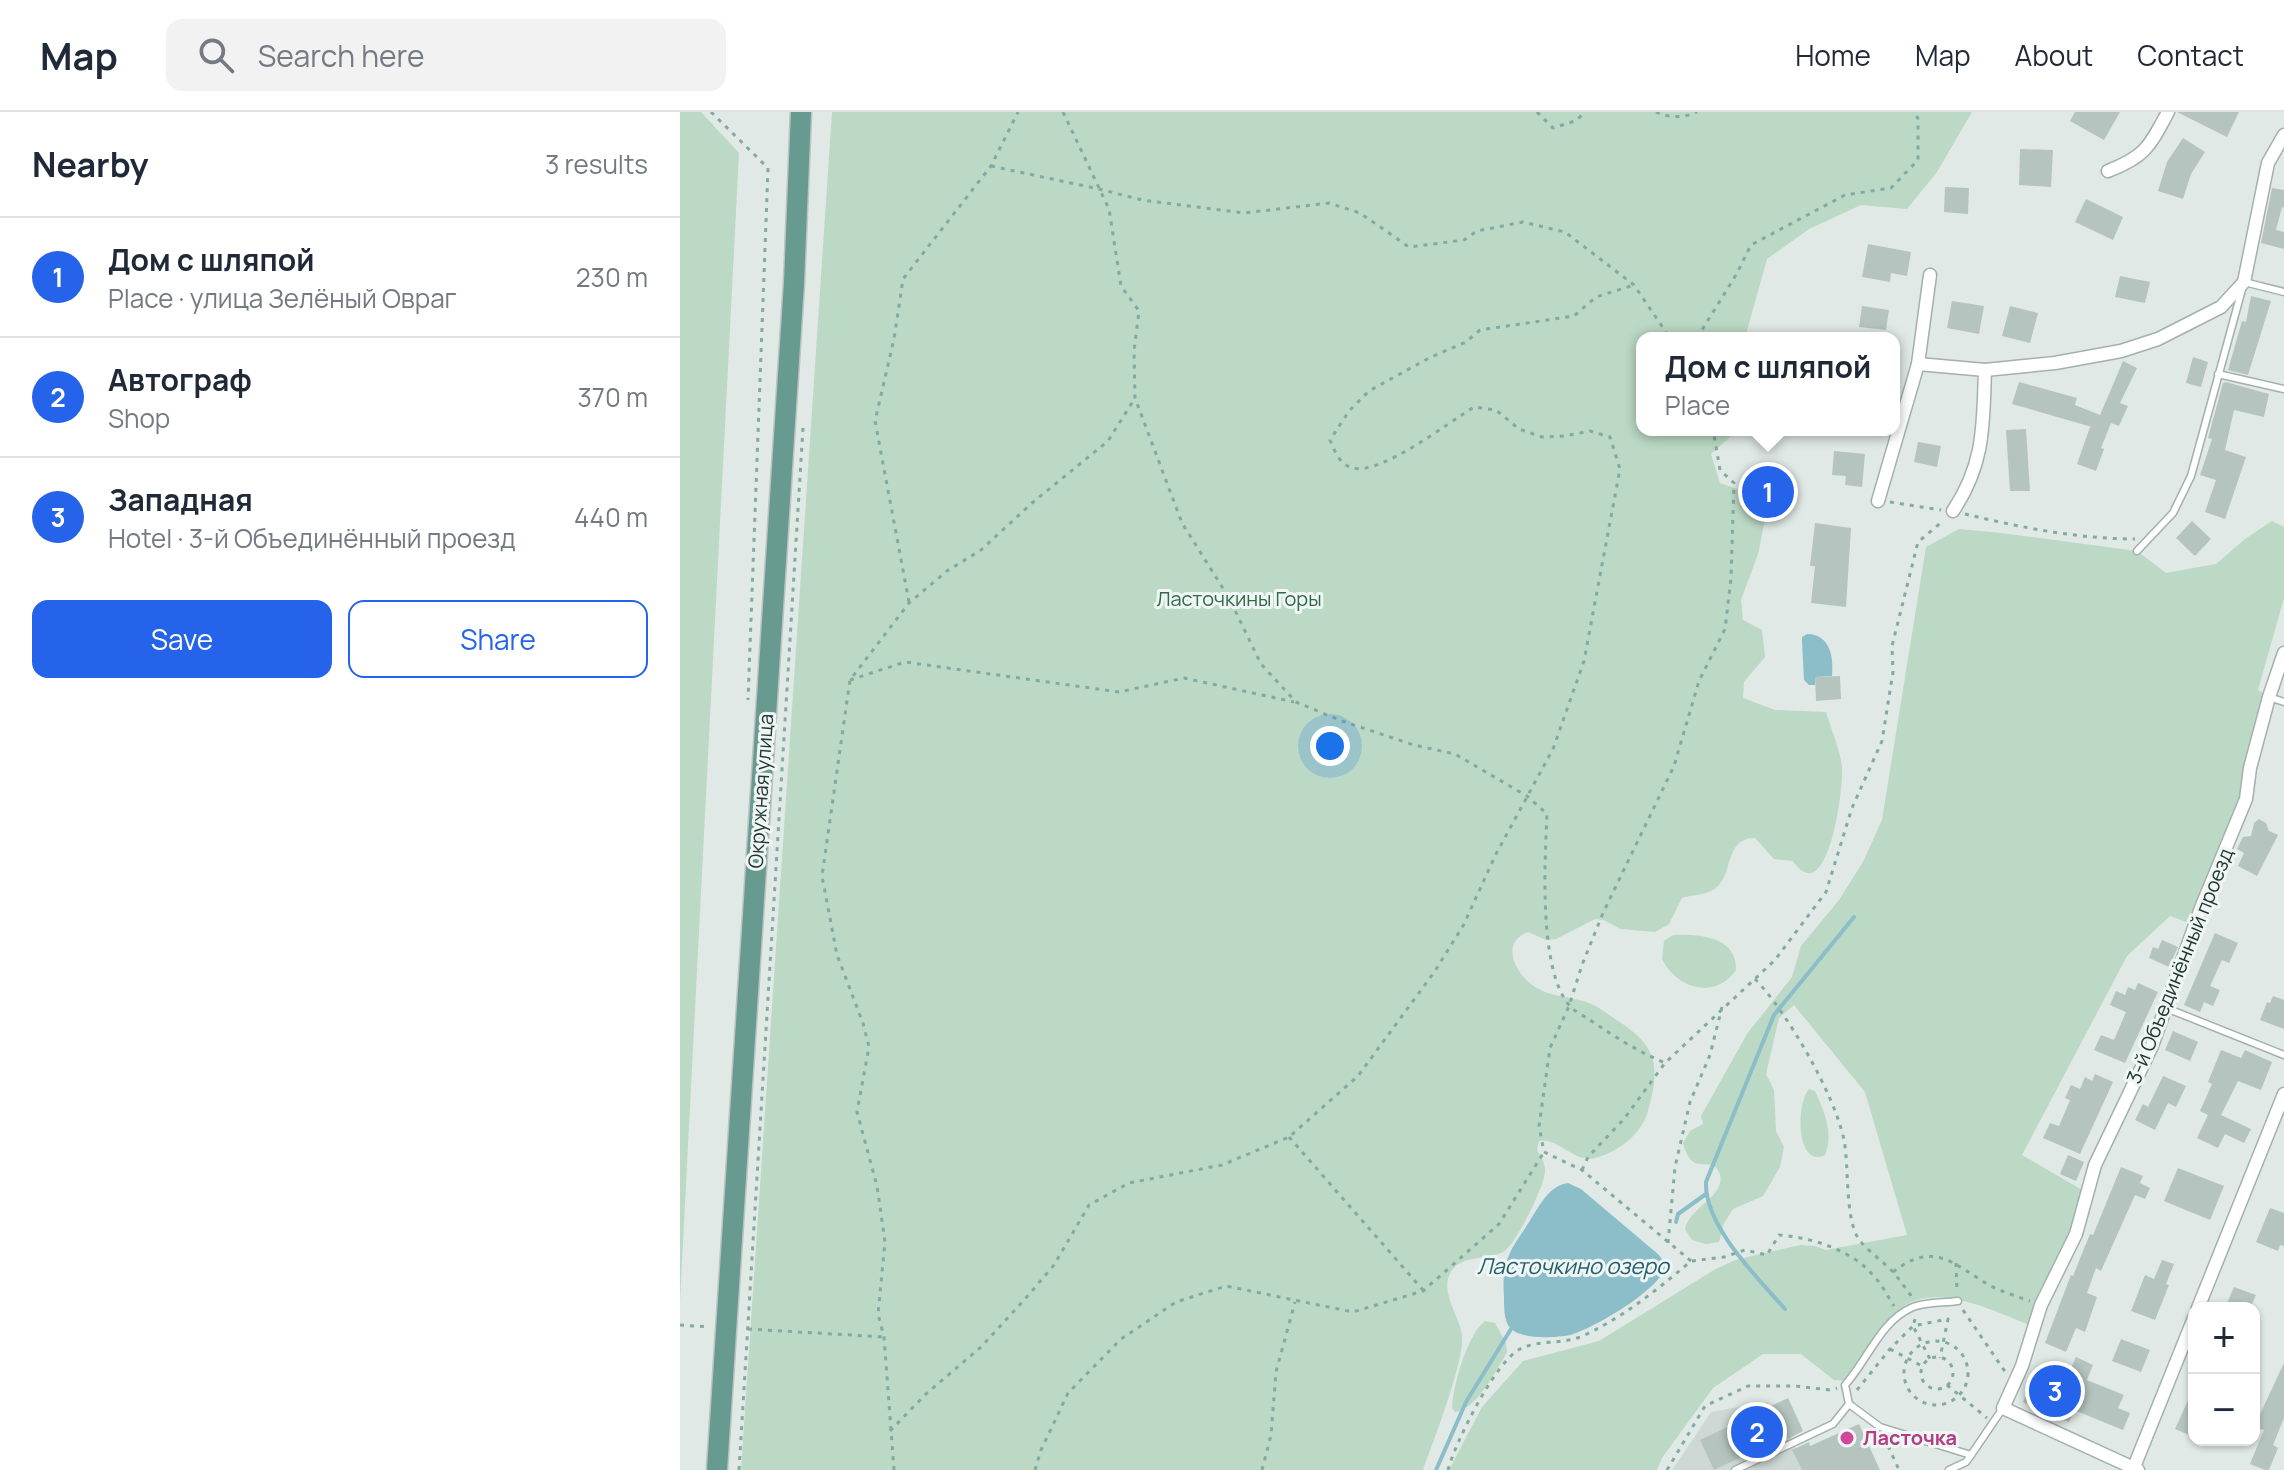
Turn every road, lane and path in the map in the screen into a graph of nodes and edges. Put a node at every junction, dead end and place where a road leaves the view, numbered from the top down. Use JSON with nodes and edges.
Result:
{"nodes":[{"id":1,"x":711,"y":112,"type":"edge"},
{"id":2,"x":1018,"y":112,"type":"edge"},
{"id":3,"x":1063,"y":112,"type":"edge"},
{"id":4,"x":1537,"y":112,"type":"edge"},
{"id":5,"x":1586,"y":112,"type":"edge"},
{"id":6,"x":1656,"y":112,"type":"edge"},
{"id":7,"x":1697,"y":112,"type":"edge"},
{"id":8,"x":1915,"y":112,"type":"edge"},
{"id":9,"x":2168,"y":112,"type":"edge"},
{"id":10,"x":799,"y":113,"type":"edge"},
{"id":11,"x":2284,"y":135,"type":"edge"},
{"id":12,"x":991,"y":166,"type":"junction"},
{"id":13,"x":2108,"y":171,"type":"dead end"},
{"id":14,"x":1099,"y":189,"type":"junction"},
{"id":15,"x":1930,"y":275,"type":"dead end"},
{"id":16,"x":2244,"y":282,"type":"junction"},
{"id":17,"x":1634,"y":285,"type":"junction"},
{"id":18,"x":2284,"y":292,"type":"edge"},
{"id":19,"x":1666,"y":332,"type":"edge"},
{"id":20,"x":1701,"y":332,"type":"edge"},
{"id":21,"x":1918,"y":364,"type":"junction"},
{"id":22,"x":1985,"y":370,"type":"junction"},
{"id":23,"x":2218,"y":374,"type":"junction"},
{"id":24,"x":2284,"y":389,"type":"edge"},
{"id":25,"x":1135,"y":398,"type":"junction"},
{"id":26,"x":804,"y":415,"type":"dead end"},
{"id":27,"x":1900,"y":426,"type":"edge"},
{"id":28,"x":1714,"y":436,"type":"edge"},
{"id":29,"x":1897,"y":436,"type":"edge"},
{"id":30,"x":1878,"y":501,"type":"joint"},
{"id":31,"x":1953,"y":511,"type":"junction"},
{"id":32,"x":2149,"y":538,"type":"junction"},
{"id":33,"x":2137,"y":551,"type":"dead end"},
{"id":34,"x":909,"y":603,"type":"junction"},
{"id":35,"x":2284,"y":653,"type":"edge"},
{"id":36,"x":850,"y":680,"type":"junction"},
{"id":37,"x":2269,"y":697,"type":"junction"},
{"id":38,"x":1296,"y":702,"type":"junction"},
{"id":39,"x":2284,"y":702,"type":"edge"},
{"id":40,"x":748,"y":703,"type":"dead end"},
{"id":41,"x":1527,"y":796,"type":"junction"},
{"id":42,"x":1755,"y":978,"type":"junction"},
{"id":43,"x":1569,"y":1006,"type":"junction"},
{"id":44,"x":1722,"y":1007,"type":"junction"},
{"id":45,"x":2166,"y":1008,"type":"junction"},
{"id":46,"x":2284,"y":1055,"type":"edge"},
{"id":47,"x":1665,"y":1063,"type":"junction"},
{"id":48,"x":2284,"y":1094,"type":"edge"},
{"id":49,"x":1289,"y":1137,"type":"junction"},
{"id":50,"x":1544,"y":1152,"type":"junction"},
{"id":51,"x":1582,"y":1170,"type":"junction"},
{"id":52,"x":1668,"y":1243,"type":"junction"},
{"id":53,"x":1691,"y":1261,"type":"junction"},
{"id":54,"x":1956,"y":1263,"type":"junction"},
{"id":55,"x":1893,"y":1272,"type":"junction"},
{"id":56,"x":1423,"y":1291,"type":"junction"},
{"id":57,"x":1295,"y":1300,"type":"junction"},
{"id":58,"x":1958,"y":1301,"type":"junction"},
{"id":59,"x":2200,"y":1302,"type":"edge"},
{"id":60,"x":2041,"y":1305,"type":"junction"},
{"id":61,"x":1916,"y":1306,"type":"junction"},
{"id":62,"x":1900,"y":1314,"type":"junction"},
{"id":63,"x":680,"y":1325,"type":"edge"},
{"id":64,"x":1913,"y":1326,"type":"junction"},
{"id":65,"x":714,"y":1327,"type":"dead end"},
{"id":66,"x":748,"y":1329,"type":"junction"},
{"id":67,"x":2188,"y":1333,"type":"edge"},
{"id":68,"x":884,"y":1337,"type":"junction"},
{"id":69,"x":1943,"y":1342,"type":"junction"},
{"id":70,"x":1923,"y":1344,"type":"junction"},
{"id":71,"x":1890,"y":1349,"type":"junction"},
{"id":72,"x":1907,"y":1358,"type":"junction"},
{"id":73,"x":1940,"y":1358,"type":"junction"},
{"id":74,"x":1930,"y":1359,"type":"junction"},
{"id":75,"x":1923,"y":1367,"type":"junction"},
{"id":76,"x":1845,"y":1385,"type":"junction"},
{"id":77,"x":1947,"y":1385,"type":"junction"},
{"id":78,"x":2014,"y":1387,"type":"junction"},
{"id":79,"x":1855,"y":1393,"type":"dead end"},
{"id":80,"x":1958,"y":1395,"type":"junction"},
{"id":81,"x":1849,"y":1404,"type":"junction"},
{"id":82,"x":2003,"y":1408,"type":"junction"},
{"id":83,"x":1986,"y":1418,"type":"dead end"},
{"id":84,"x":1880,"y":1427,"type":"junction"},
{"id":85,"x":890,"y":1431,"type":"junction"},
{"id":86,"x":1971,"y":1455,"type":"junction"},
{"id":87,"x":2135,"y":1469,"type":"edge"},
{"id":88,"x":717,"y":1470,"type":"edge"},
{"id":89,"x":739,"y":1470,"type":"edge"},
{"id":90,"x":894,"y":1470,"type":"edge"},
{"id":91,"x":1035,"y":1470,"type":"edge"},
{"id":92,"x":1262,"y":1470,"type":"edge"},
{"id":93,"x":1448,"y":1470,"type":"edge"},
{"id":94,"x":1667,"y":1470,"type":"edge"},
{"id":95,"x":1735,"y":1470,"type":"edge"},
{"id":96,"x":1899,"y":1470,"type":"edge"},
{"id":97,"x":1949,"y":1470,"type":"edge"}],
"edges":[{"from":1,"to":40,"type":"path"},
{"from":2,"to":12,"type":"path"},
{"from":3,"to":14,"type":"path"},
{"from":4,"to":5,"type":"path"},
{"from":6,"to":7,"type":"path"},
{"from":8,"to":20,"type":"path"},
{"from":9,"to":13,"type":"street"},
{"from":10,"to":88,"type":"main road","name":"Окружная улица"},
{"from":11,"to":16,"type":"street"},
{"from":12,"to":14,"type":"path"},
{"from":12,"to":34,"type":"path"},
{"from":14,"to":17,"type":"path"},
{"from":14,"to":25,"type":"path"},
{"from":15,"to":21,"type":"street"},
{"from":16,"to":18,"type":"lane"},
{"from":16,"to":22,"type":"street"},
{"from":16,"to":23,"type":"lane"},
{"from":17,"to":19,"type":"path"},
{"from":17,"to":41,"type":"path"},
{"from":21,"to":22,"type":"street"},
{"from":21,"to":27,"type":"street"},
{"from":22,"to":31,"type":"street"},
{"from":23,"to":24,"type":"lane"},
{"from":23,"to":32,"type":"lane"},
{"from":25,"to":34,"type":"path"},
{"from":25,"to":38,"type":"path"},
{"from":26,"to":66,"type":"path"},
{"from":28,"to":43,"type":"path"},
{"from":29,"to":30,"type":"street"},
{"from":30,"to":31,"type":"path"},
{"from":31,"to":32,"type":"path"},
{"from":31,"to":42,"type":"path"},
{"from":32,"to":33,"type":"lane"},
{"from":34,"to":36,"type":"path"},
{"from":35,"to":37,"type":"street","name":"3-й Объединённый проезд"},
{"from":36,"to":38,"type":"path"},
{"from":36,"to":68,"type":"path"},
{"from":37,"to":39,"type":"lane"},
{"from":37,"to":45,"type":"street","name":"3-й Объединённый проезд"},
{"from":38,"to":41,"type":"path"},
{"from":41,"to":43,"type":"path"},
{"from":41,"to":49,"type":"path"},
{"from":42,"to":44,"type":"path"},
{"from":42,"to":55,"type":"path"},
{"from":43,"to":47,"type":"path"},
{"from":43,"to":50,"type":"path"},
{"from":44,"to":47,"type":"path"},
{"from":44,"to":52,"type":"path"},
{"from":45,"to":46,"type":"lane"},
{"from":45,"to":60,"type":"street","name":"3-й Объединённый проезд"},
{"from":47,"to":51,"type":"path"},
{"from":48,"to":59,"type":"street"},
{"from":49,"to":56,"type":"path"},
{"from":49,"to":85,"type":"path"},
{"from":50,"to":51,"type":"path"},
{"from":50,"to":56,"type":"path"},
{"from":51,"to":52,"type":"path"},
{"from":52,"to":53,"type":"path"},
{"from":53,"to":62,"type":"path"},
{"from":53,"to":93,"type":"path"},
{"from":54,"to":55,"type":"path"},
{"from":54,"to":58,"type":"path"},
{"from":54,"to":60,"type":"path"},
{"from":55,"to":61,"type":"path"},
{"from":56,"to":57,"type":"path"},
{"from":57,"to":91,"type":"path"},
{"from":57,"to":92,"type":"path"},
{"from":58,"to":61,"type":"lane"},
{"from":58,"to":78,"type":"path"},
{"from":60,"to":78,"type":"street","name":"3-й Объединённый проезд"},
{"from":61,"to":62,"type":"lane"},
{"from":61,"to":64,"type":"path"},
{"from":62,"to":76,"type":"lane"},
{"from":63,"to":65,"type":"path"},
{"from":64,"to":69,"type":"path"},
{"from":64,"to":70,"type":"path"},
{"from":64,"to":71,"type":"path"},
{"from":66,"to":68,"type":"path"},
{"from":66,"to":89,"type":"path"},
{"from":67,"to":87,"type":"street"},
{"from":68,"to":85,"type":"path"},
{"from":69,"to":70,"type":"path"},
{"from":69,"to":73,"type":"path"},
{"from":69,"to":80,"type":"path"},
{"from":70,"to":72,"type":"path"},
{"from":70,"to":74,"type":"path"},
{"from":71,"to":72,"type":"path"},
{"from":71,"to":79,"type":"path"},
{"from":72,"to":75,"type":"path"},
{"from":72,"to":80,"type":"path"},
{"from":73,"to":74,"type":"path"},
{"from":73,"to":77,"type":"path"},
{"from":74,"to":75,"type":"path"},
{"from":75,"to":77,"type":"path"},
{"from":76,"to":81,"type":"lane"},
{"from":76,"to":94,"type":"path"},
{"from":77,"to":80,"type":"path"},
{"from":78,"to":82,"type":"street","name":"3-й Объединённый проезд"},
{"from":80,"to":83,"type":"path"},
{"from":81,"to":84,"type":"lane"},
{"from":81,"to":95,"type":"lane"},
{"from":82,"to":86,"type":"lane"},
{"from":82,"to":87,"type":"street"},
{"from":84,"to":86,"type":"lane"},
{"from":84,"to":96,"type":"path"},
{"from":85,"to":90,"type":"path"},
{"from":86,"to":97,"type":"lane"}]}
